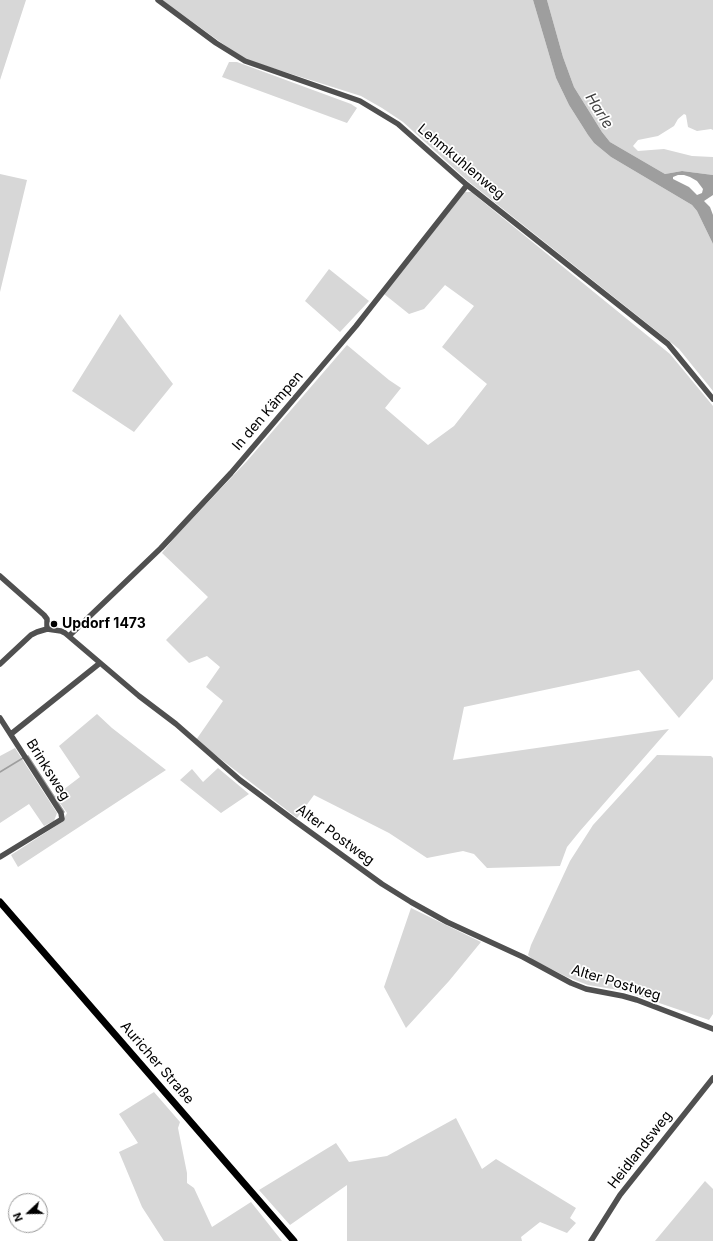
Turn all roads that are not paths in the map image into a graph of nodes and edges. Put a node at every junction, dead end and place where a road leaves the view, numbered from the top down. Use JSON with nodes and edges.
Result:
{"nodes":[{"id":1,"x":158,"y":0,"type":"edge"},
{"id":2,"x":467,"y":185,"type":"junction"},
{"id":3,"x":713,"y":399,"type":"edge"},
{"id":4,"x":0,"y":576,"type":"edge"},
{"id":5,"x":46,"y":629,"type":"junction"},
{"id":6,"x":70,"y":636,"type":"junction"},
{"id":7,"x":100,"y":663,"type":"junction"},
{"id":8,"x":0,"y":664,"type":"edge"},
{"id":9,"x":0,"y":718,"type":"edge"},
{"id":10,"x":11,"y":734,"type":"junction"},
{"id":11,"x":0,"y":857,"type":"edge"},
{"id":12,"x":0,"y":902,"type":"edge"},
{"id":13,"x":713,"y":1029,"type":"edge"},
{"id":14,"x":713,"y":1078,"type":"edge"},
{"id":15,"x":294,"y":1241,"type":"edge"},
{"id":16,"x":591,"y":1241,"type":"edge"}],
"edges":[{"from":1,"to":2,"type":"street","name":"Lehmkuhlenweg"},
{"from":2,"to":3,"type":"street","name":"Lehmkuhlenweg"},
{"from":2,"to":6,"type":"street","name":"In den Kämpen"},
{"from":4,"to":5,"type":"street"},
{"from":5,"to":6,"type":"street","name":"Alter Postweg"},
{"from":5,"to":8,"type":"street"},
{"from":6,"to":7,"type":"street","name":"Alter Postweg"},
{"from":7,"to":10,"type":"street","name":"Brinksweg"},
{"from":7,"to":13,"type":"street","name":"Alter Postweg"},
{"from":9,"to":10,"type":"street","name":"Brinksweg"},
{"from":10,"to":11,"type":"street","name":"Brinksweg"},
{"from":12,"to":15,"type":"main road","name":"Auricher Straße"},
{"from":14,"to":16,"type":"street","name":"Heidlandsweg"}]}
